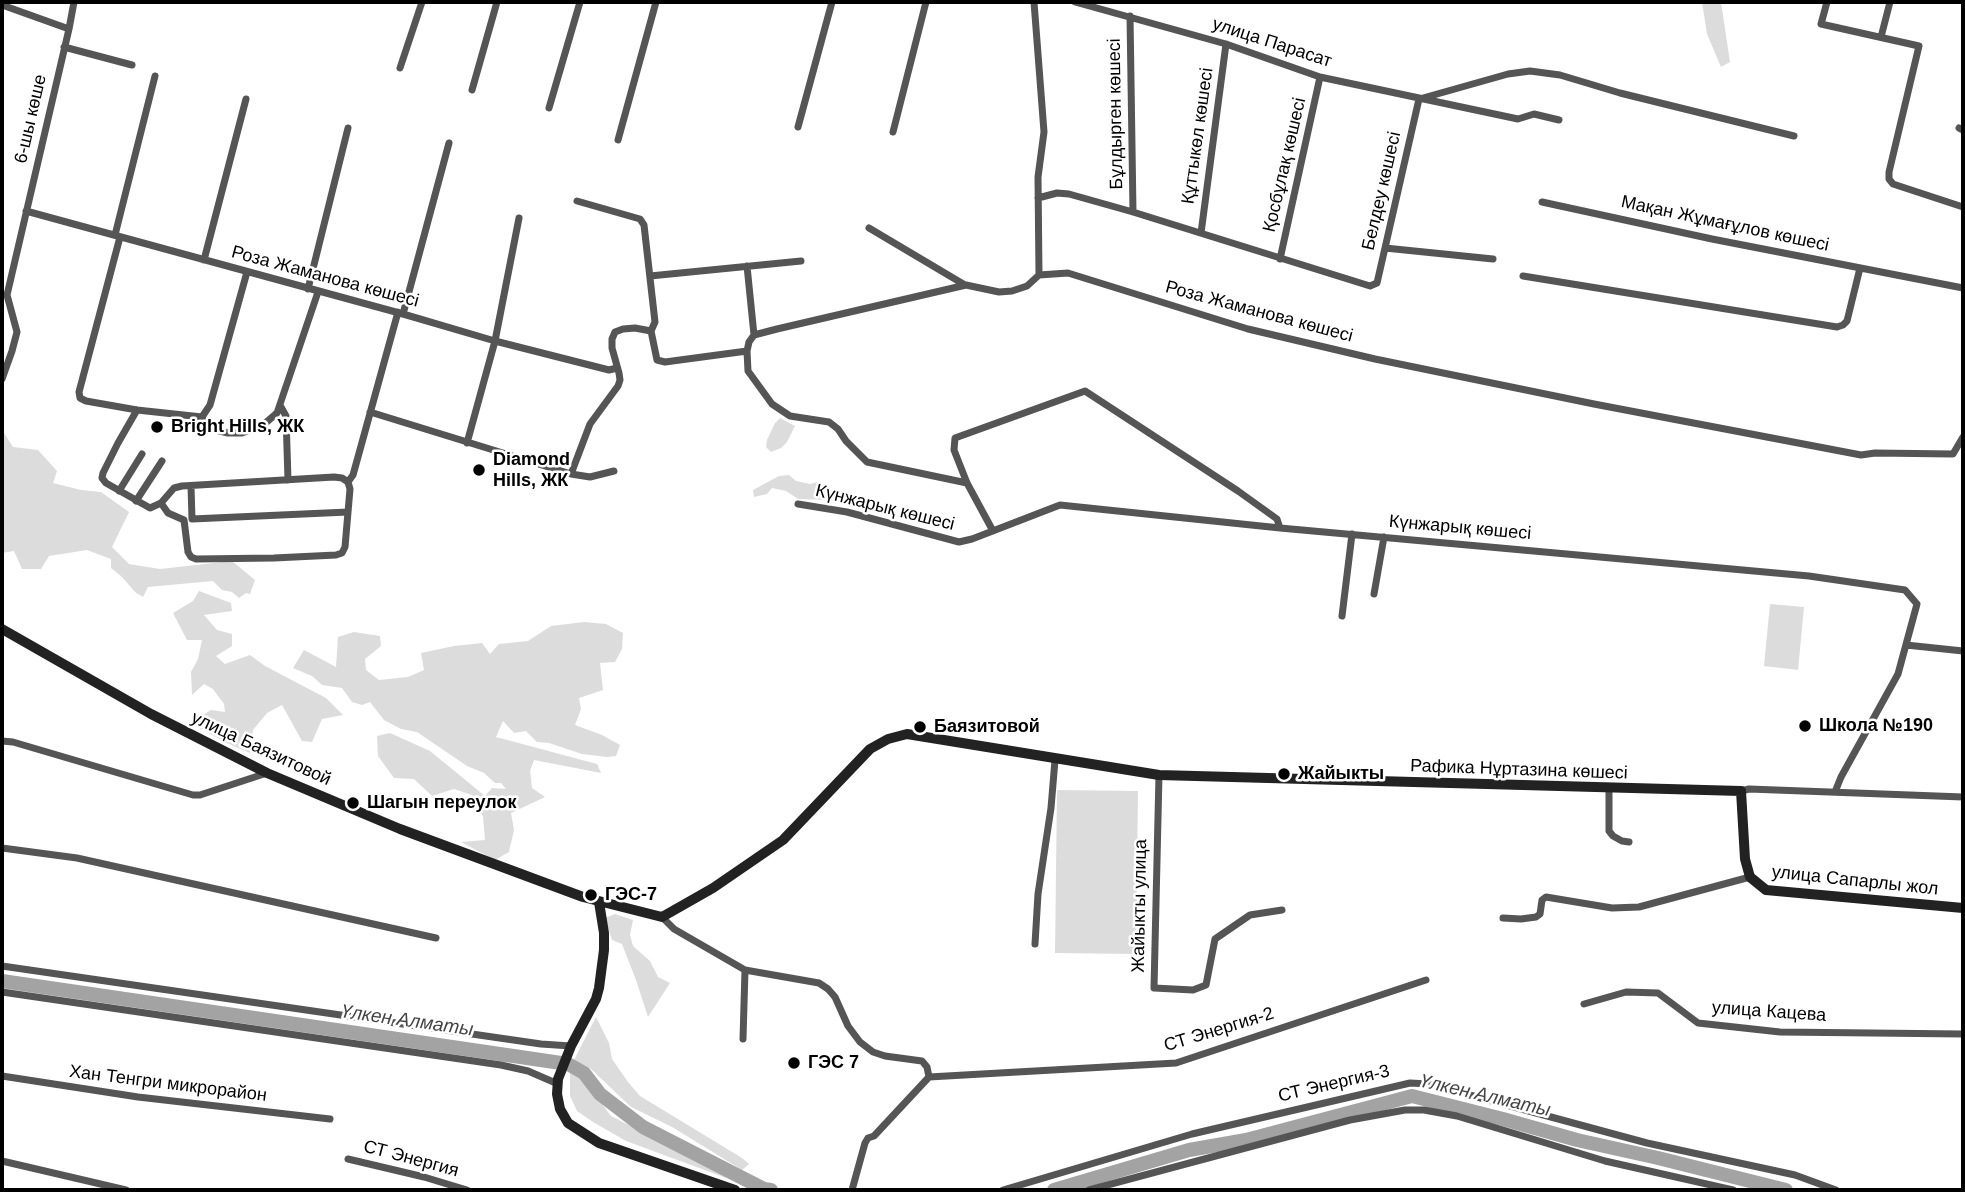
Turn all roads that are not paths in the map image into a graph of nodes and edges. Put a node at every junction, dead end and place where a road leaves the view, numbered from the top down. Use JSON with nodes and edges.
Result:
{"nodes":[{"id":1,"x":74,"y":2,"type":"edge"},
{"id":2,"x":422,"y":2,"type":"edge"},
{"id":3,"x":497,"y":2,"type":"edge"},
{"id":4,"x":580,"y":2,"type":"edge"},
{"id":5,"x":656,"y":2,"type":"edge"},
{"id":6,"x":832,"y":2,"type":"edge"},
{"id":7,"x":926,"y":2,"type":"edge"},
{"id":8,"x":1034,"y":2,"type":"edge"},
{"id":9,"x":1075,"y":2,"type":"edge"},
{"id":10,"x":1827,"y":2,"type":"edge"},
{"id":11,"x":1890,"y":2,"type":"edge"},
{"id":12,"x":2,"y":5,"type":"edge"},
{"id":13,"x":1130,"y":16,"type":"junction"},
{"id":14,"x":69,"y":29,"type":"junction"},
{"id":15,"x":1881,"y":37,"type":"junction"},
{"id":16,"x":1226,"y":44,"type":"junction"},
{"id":17,"x":64,"y":47,"type":"junction"},
{"id":18,"x":132,"y":65,"type":"dead end"},
{"id":19,"x":400,"y":68,"type":"dead end"},
{"id":20,"x":155,"y":76,"type":"dead end"},
{"id":21,"x":1321,"y":77,"type":"junction"},
{"id":22,"x":472,"y":90,"type":"dead end"},
{"id":23,"x":246,"y":99,"type":"dead end"},
{"id":24,"x":1419,"y":99,"type":"junction"},
{"id":25,"x":549,"y":108,"type":"dead end"},
{"id":26,"x":1559,"y":120,"type":"dead end"},
{"id":27,"x":798,"y":127,"type":"dead end"},
{"id":28,"x":348,"y":128,"type":"dead end"},
{"id":29,"x":892,"y":132,"type":"dead end"},
{"id":30,"x":1794,"y":135,"type":"dead end"},
{"id":31,"x":618,"y":140,"type":"dead end"},
{"id":32,"x":449,"y":143,"type":"dead end"},
{"id":33,"x":1038,"y":198,"type":"junction"},
{"id":34,"x":577,"y":201,"type":"dead end"},
{"id":35,"x":1542,"y":202,"type":"dead end"},
{"id":36,"x":1963,"y":207,"type":"edge"},
{"id":37,"x":26,"y":211,"type":"junction"},
{"id":38,"x":1133,"y":212,"type":"junction"},
{"id":39,"x":519,"y":218,"type":"dead end"},
{"id":40,"x":869,"y":228,"type":"dead end"},
{"id":41,"x":1201,"y":233,"type":"junction"},
{"id":42,"x":117,"y":236,"type":"junction"},
{"id":43,"x":1385,"y":248,"type":"junction"},
{"id":44,"x":1280,"y":259,"type":"junction"},
{"id":45,"x":1493,"y":259,"type":"dead end"},
{"id":46,"x":204,"y":260,"type":"junction"},
{"id":47,"x":801,"y":261,"type":"dead end"},
{"id":48,"x":747,"y":266,"type":"junction"},
{"id":49,"x":1860,"y":268,"type":"junction"},
{"id":50,"x":247,"y":272,"type":"junction"},
{"id":51,"x":1039,"y":275,"type":"junction"},
{"id":52,"x":650,"y":276,"type":"junction"},
{"id":53,"x":1523,"y":276,"type":"dead end"},
{"id":54,"x":966,"y":285,"type":"junction"},
{"id":55,"x":1963,"y":288,"type":"edge"},
{"id":56,"x":309,"y":289,"type":"junction"},
{"id":57,"x":318,"y":292,"type":"junction"},
{"id":58,"x":401,"y":313,"type":"junction"},
{"id":59,"x":651,"y":331,"type":"junction"},
{"id":60,"x":754,"y":335,"type":"junction"},
{"id":61,"x":495,"y":341,"type":"junction"},
{"id":62,"x":747,"y":351,"type":"junction"},
{"id":63,"x":617,"y":368,"type":"junction"},
{"id":64,"x":2,"y":379,"type":"edge"},
{"id":65,"x":281,"y":407,"type":"junction"},
{"id":66,"x":137,"y":410,"type":"junction"},
{"id":67,"x":370,"y":412,"type":"junction"},
{"id":68,"x":202,"y":417,"type":"junction"},
{"id":69,"x":1963,"y":437,"type":"edge"},
{"id":70,"x":467,"y":443,"type":"junction"},
{"id":71,"x":142,"y":454,"type":"dead end"},
{"id":72,"x":162,"y":461,"type":"dead end"},
{"id":73,"x":614,"y":471,"type":"dead end"},
{"id":74,"x":571,"y":474,"type":"junction"},
{"id":75,"x":288,"y":480,"type":"junction"},
{"id":76,"x":348,"y":482,"type":"junction"},
{"id":77,"x":967,"y":484,"type":"junction"},
{"id":78,"x":191,"y":486,"type":"junction"},
{"id":79,"x":119,"y":491,"type":"junction"},
{"id":80,"x":136,"y":501,"type":"junction"},
{"id":81,"x":161,"y":503,"type":"junction"},
{"id":82,"x":798,"y":504,"type":"dead end"},
{"id":83,"x":348,"y":512,"type":"junction"},
{"id":84,"x":1280,"y":528,"type":"junction"},
{"id":85,"x":993,"y":531,"type":"junction"},
{"id":86,"x":1352,"y":534,"type":"junction"},
{"id":87,"x":1384,"y":537,"type":"junction"},
{"id":88,"x":1374,"y":594,"type":"dead end"},
{"id":89,"x":1342,"y":616,"type":"dead end"},
{"id":90,"x":2,"y":629,"type":"edge"},
{"id":91,"x":1906,"y":645,"type":"junction"},
{"id":92,"x":1963,"y":651,"type":"edge"},
{"id":93,"x":2,"y":741,"type":"edge"},
{"id":94,"x":1055,"y":760,"type":"junction"},
{"id":95,"x":267,"y":773,"type":"junction"},
{"id":96,"x":1159,"y":775,"type":"junction"},
{"id":97,"x":1609,"y":789,"type":"junction"},
{"id":98,"x":1741,"y":791,"type":"junction"},
{"id":99,"x":1835,"y":792,"type":"junction"},
{"id":100,"x":1963,"y":797,"type":"edge"},
{"id":101,"x":1629,"y":842,"type":"dead end"},
{"id":102,"x":2,"y":848,"type":"edge"},
{"id":103,"x":1750,"y":877,"type":"junction"},
{"id":104,"x":600,"y":902,"type":"junction"},
{"id":105,"x":1963,"y":908,"type":"edge"},
{"id":106,"x":1282,"y":910,"type":"dead end"},
{"id":107,"x":662,"y":917,"type":"junction"},
{"id":108,"x":1503,"y":918,"type":"dead end"},
{"id":109,"x":436,"y":938,"type":"dead end"},
{"id":110,"x":1035,"y":944,"type":"dead end"},
{"id":111,"x":2,"y":967,"type":"edge"},
{"id":112,"x":745,"y":970,"type":"junction"},
{"id":113,"x":1426,"y":980,"type":"dead end"},
{"id":114,"x":2,"y":992,"type":"edge"},
{"id":115,"x":1584,"y":1004,"type":"dead end"},
{"id":116,"x":1963,"y":1034,"type":"edge"},
{"id":117,"x":743,"y":1039,"type":"dead end"},
{"id":118,"x":569,"y":1051,"type":"junction"},
{"id":119,"x":2,"y":1076,"type":"edge"},
{"id":120,"x":929,"y":1077,"type":"junction"},
{"id":121,"x":558,"y":1084,"type":"junction"},
{"id":122,"x":330,"y":1119,"type":"dead end"},
{"id":123,"x":348,"y":1159,"type":"dead end"},
{"id":124,"x":2,"y":1161,"type":"edge"},
{"id":125,"x":126,"y":1190,"type":"edge"},
{"id":126,"x":467,"y":1190,"type":"edge"},
{"id":127,"x":735,"y":1190,"type":"edge"},
{"id":128,"x":852,"y":1190,"type":"edge"},
{"id":129,"x":1003,"y":1190,"type":"edge"},
{"id":130,"x":1089,"y":1190,"type":"edge"},
{"id":131,"x":1733,"y":1190,"type":"edge"},
{"id":132,"x":1836,"y":1190,"type":"edge"}],
"edges":[{"from":1,"to":14,"type":"street","name":"6-шы көше"},
{"from":2,"to":19,"type":"street"},
{"from":3,"to":22,"type":"street"},
{"from":4,"to":25,"type":"street"},
{"from":5,"to":31,"type":"street"},
{"from":6,"to":27,"type":"street"},
{"from":7,"to":29,"type":"street"},
{"from":8,"to":33,"type":"street"},
{"from":9,"to":13,"type":"street","name":"улица Парасат"},
{"from":10,"to":15,"type":"street"},
{"from":11,"to":15,"type":"street"},
{"from":12,"to":14,"type":"street"},
{"from":13,"to":16,"type":"street","name":"улица Парасат"},
{"from":13,"to":38,"type":"street","name":"Бұлдырген көшесі"},
{"from":14,"to":17,"type":"street","name":"6-шы көше"},
{"from":15,"to":36,"type":"street"},
{"from":16,"to":21,"type":"street","name":"улица Парасат"},
{"from":16,"to":41,"type":"street","name":"Құттыкөл көшесі"},
{"from":17,"to":18,"type":"street"},
{"from":17,"to":37,"type":"street","name":"6-шы көше"},
{"from":20,"to":42,"type":"street"},
{"from":21,"to":24,"type":"street","name":"улица Парасат"},
{"from":21,"to":44,"type":"street","name":"Қосбұлақ көшесі"},
{"from":23,"to":46,"type":"street"},
{"from":24,"to":26,"type":"street","name":"улица Парасат"},
{"from":24,"to":30,"type":"street"},
{"from":24,"to":43,"type":"street","name":"Белдеу көшесі"},
{"from":28,"to":56,"type":"street"},
{"from":32,"to":58,"type":"street"},
{"from":33,"to":38,"type":"street"},
{"from":33,"to":51,"type":"street"},
{"from":34,"to":52,"type":"street"},
{"from":35,"to":49,"type":"street","name":"Мақан Жұмағұлов көшесі"},
{"from":37,"to":42,"type":"street","name":"Роза Жаманова көшесі"},
{"from":37,"to":64,"type":"street","name":"6-шы көше"},
{"from":38,"to":41,"type":"street"},
{"from":39,"to":61,"type":"street"},
{"from":40,"to":54,"type":"street"},
{"from":41,"to":44,"type":"street"},
{"from":42,"to":46,"type":"street","name":"Роза Жаманова көшесі"},
{"from":42,"to":66,"type":"street"},
{"from":43,"to":44,"type":"street","name":"Белдеу көшесі"},
{"from":43,"to":45,"type":"street"},
{"from":46,"to":50,"type":"street","name":"Роза Жаманова көшесі"},
{"from":47,"to":48,"type":"street"},
{"from":48,"to":52,"type":"street"},
{"from":48,"to":60,"type":"street"},
{"from":49,"to":53,"type":"street"},
{"from":49,"to":55,"type":"street","name":"Мақан Жұмағұлов көшесі"},
{"from":50,"to":56,"type":"street","name":"Роза Жаманова көшесі"},
{"from":50,"to":68,"type":"street"},
{"from":51,"to":54,"type":"street","name":"Роза Жаманова көшесі"},
{"from":51,"to":69,"type":"street","name":"Роза Жаманова көшесі"},
{"from":52,"to":59,"type":"street"},
{"from":54,"to":60,"type":"street","name":"Роза Жаманова көшесі"},
{"from":56,"to":57,"type":"street","name":"Роза Жаманова көшесі"},
{"from":57,"to":58,"type":"street","name":"Роза Жаманова көшесі"},
{"from":57,"to":65,"type":"street"},
{"from":58,"to":61,"type":"street","name":"Роза Жаманова көшесі"},
{"from":58,"to":67,"type":"street"},
{"from":59,"to":62,"type":"street"},
{"from":59,"to":63,"type":"street"},
{"from":60,"to":62,"type":"street"},
{"from":61,"to":63,"type":"street","name":"Роза Жаманова көшесі"},
{"from":61,"to":70,"type":"street"},
{"from":62,"to":77,"type":"street"},
{"from":63,"to":74,"type":"street"},
{"from":65,"to":68,"type":"street"},
{"from":65,"to":75,"type":"street"},
{"from":66,"to":68,"type":"street"},
{"from":66,"to":79,"type":"street"},
{"from":67,"to":70,"type":"street"},
{"from":67,"to":76,"type":"street"},
{"from":70,"to":74,"type":"street"},
{"from":71,"to":79,"type":"street"},
{"from":72,"to":80,"type":"street"},
{"from":73,"to":74,"type":"street"},
{"from":75,"to":76,"type":"street"},
{"from":75,"to":78,"type":"street"},
{"from":76,"to":83,"type":"street"},
{"from":77,"to":84,"type":"street"},
{"from":77,"to":85,"type":"street"},
{"from":78,"to":81,"type":"street"},
{"from":78,"to":83,"type":"street"},
{"from":79,"to":80,"type":"street"},
{"from":80,"to":81,"type":"street"},
{"from":81,"to":83,"type":"street"},
{"from":82,"to":85,"type":"street","name":"Күнжарық көшесі"},
{"from":84,"to":85,"type":"street","name":"Күнжарық көшесі"},
{"from":84,"to":86,"type":"street","name":"Күнжарық көшесі"},
{"from":86,"to":87,"type":"street","name":"Күнжарық көшесі"},
{"from":86,"to":89,"type":"street"},
{"from":87,"to":88,"type":"street"},
{"from":87,"to":91,"type":"street","name":"Күнжарық көшесі"},
{"from":90,"to":95,"type":"street","name":"улица Баязитовой"},
{"from":91,"to":92,"type":"street"},
{"from":91,"to":99,"type":"street","name":"Күнжарық көшесі"},
{"from":93,"to":95,"type":"street"},
{"from":94,"to":96,"type":"street","name":"Рафика Нұртазина көшесі"},
{"from":94,"to":107,"type":"street","name":"Рафика Нұртазина көшесі"},
{"from":94,"to":110,"type":"street"},
{"from":95,"to":104,"type":"street","name":"улица Баязитовой"},
{"from":96,"to":97,"type":"street","name":"Рафика Нұртазина көшесі"},
{"from":96,"to":106,"type":"street","name":"Жайыкты улица"},
{"from":97,"to":98,"type":"street","name":"Рафика Нұртазина көшесі"},
{"from":97,"to":101,"type":"street"},
{"from":98,"to":99,"type":"street","name":"Рафика Нұртазина көшесі"},
{"from":98,"to":103,"type":"street","name":"улица Сапарлы жол"},
{"from":99,"to":100,"type":"street","name":"Рафика Нұртазина көшесі"},
{"from":102,"to":109,"type":"street"},
{"from":103,"to":105,"type":"street","name":"улица Сапарлы жол"},
{"from":103,"to":108,"type":"street"},
{"from":104,"to":107,"type":"street","name":"улица Баязитовой"},
{"from":104,"to":118,"type":"street"},
{"from":107,"to":112,"type":"street"},
{"from":111,"to":118,"type":"street"},
{"from":112,"to":117,"type":"street"},
{"from":112,"to":120,"type":"street"},
{"from":113,"to":120,"type":"street","name":"СТ Энергия-2"},
{"from":114,"to":121,"type":"street"},
{"from":115,"to":116,"type":"street","name":"улица Кацева"},
{"from":118,"to":121,"type":"street"},
{"from":119,"to":122,"type":"street","name":"Хан Тенгри микрорайон"},
{"from":120,"to":128,"type":"street"},
{"from":121,"to":127,"type":"street"},
{"from":123,"to":126,"type":"street","name":"СТ Энергия"},
{"from":124,"to":125,"type":"street"},
{"from":129,"to":132,"type":"street","name":"СТ Энергия-3"},
{"from":130,"to":131,"type":"street"}]}
